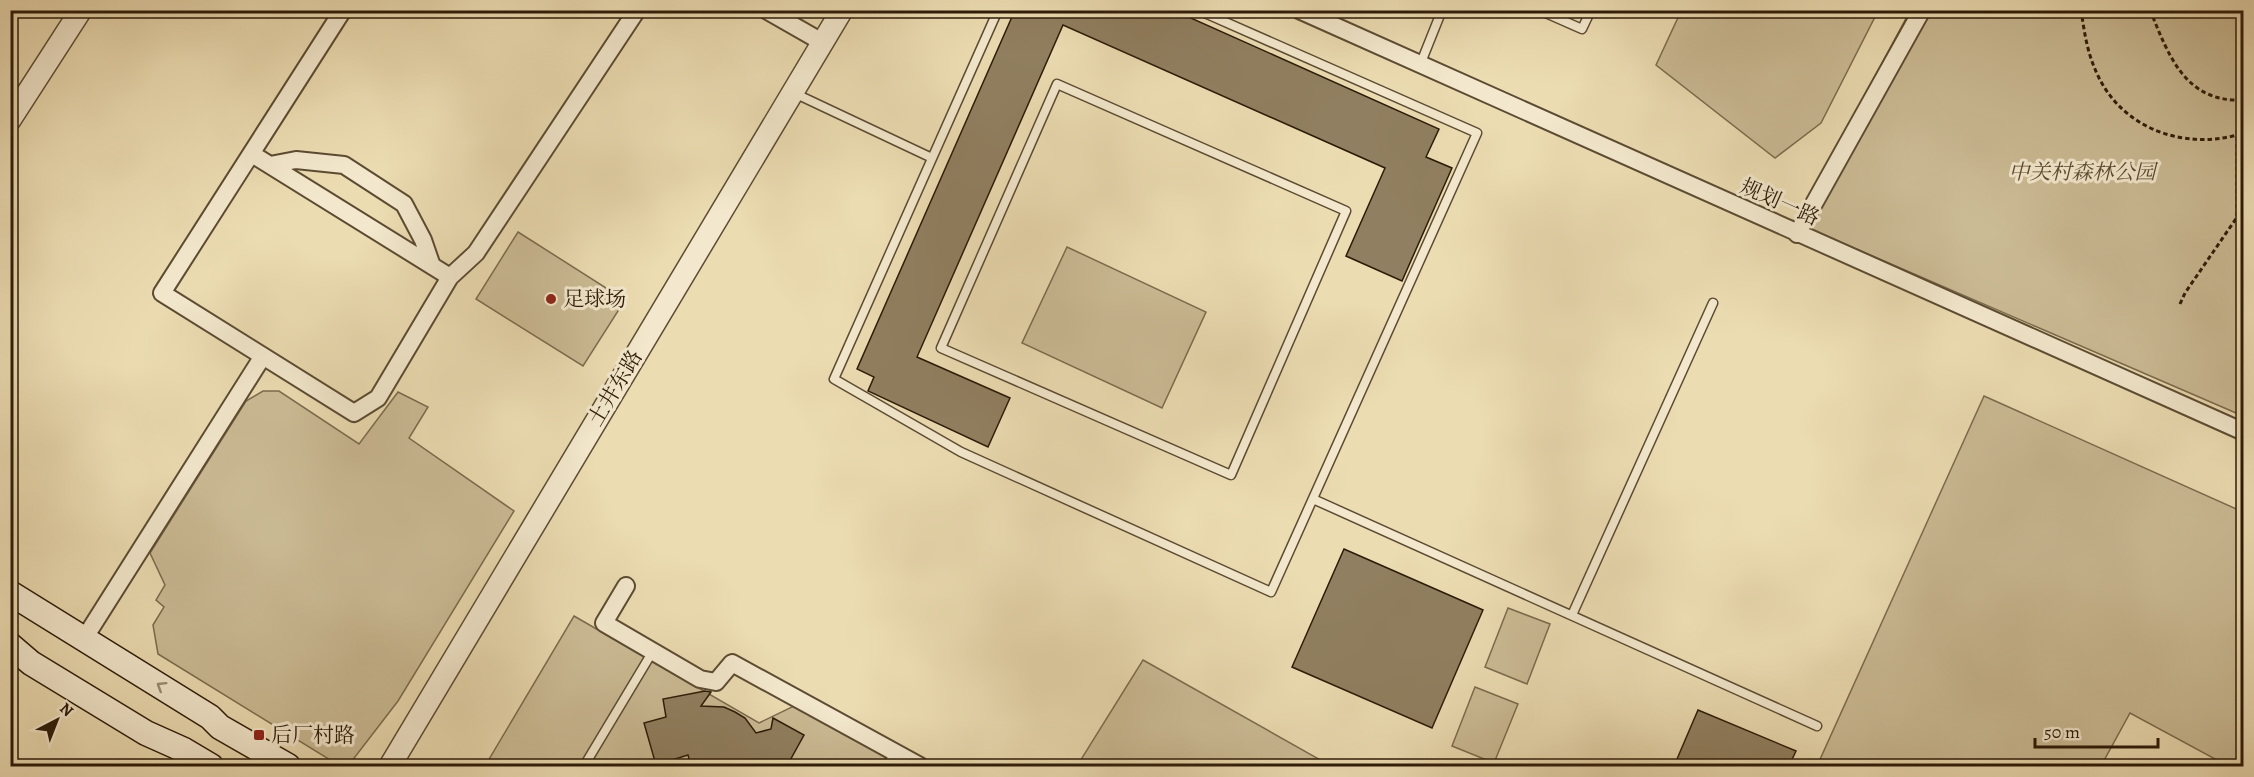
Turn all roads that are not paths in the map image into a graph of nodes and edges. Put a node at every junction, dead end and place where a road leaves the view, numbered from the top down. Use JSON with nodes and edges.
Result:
{"nodes":[{"id":1,"x":81,"y":10,"type":"edge"},
{"id":2,"x":343,"y":10,"type":"edge"},
{"id":3,"x":637,"y":10,"type":"edge"},
{"id":4,"x":766,"y":10,"type":"edge"},
{"id":5,"x":842,"y":10,"type":"edge"},
{"id":6,"x":998,"y":10,"type":"edge"},
{"id":7,"x":1198,"y":10,"type":"edge"},
{"id":8,"x":1299,"y":10,"type":"edge"},
{"id":9,"x":1442,"y":10,"type":"edge"},
{"id":10,"x":1539,"y":10,"type":"edge"},
{"id":11,"x":1592,"y":10,"type":"edge"},
{"id":12,"x":1922,"y":10,"type":"edge"},
{"id":13,"x":822,"y":42,"type":"junction"},
{"id":14,"x":1420,"y":65,"type":"junction"},
{"id":15,"x":1056,"y":84,"type":"joint"},
{"id":16,"x":792,"y":92,"type":"junction"},
{"id":17,"x":10,"y":120,"type":"edge"},
{"id":18,"x":252,"y":154,"type":"junction"},
{"id":19,"x":932,"y":158,"type":"junction"},
{"id":20,"x":270,"y":165,"type":"junction"},
{"id":21,"x":1797,"y":234,"type":"junction"},
{"id":22,"x":432,"y":266,"type":"junction"},
{"id":23,"x":450,"y":277,"type":"junction"},
{"id":24,"x":1713,"y":303,"type":"dead end"},
{"id":25,"x":263,"y":356,"type":"junction"},
{"id":26,"x":2244,"y":432,"type":"edge"},
{"id":27,"x":1313,"y":499,"type":"junction"},
{"id":28,"x":626,"y":586,"type":"dead end"},
{"id":29,"x":10,"y":593,"type":"edge"},
{"id":30,"x":1572,"y":615,"type":"junction"},
{"id":31,"x":84,"y":639,"type":"junction"},
{"id":32,"x":10,"y":645,"type":"edge"},
{"id":33,"x":653,"y":651,"type":"junction"},
{"id":34,"x":1817,"y":726,"type":"dead end"},
{"id":35,"x":891,"y":760,"type":"edge"},
{"id":36,"x":211,"y":766,"type":"edge"},
{"id":37,"x":288,"y":766,"type":"edge"},
{"id":38,"x":390,"y":766,"type":"edge"},
{"id":39,"x":584,"y":766,"type":"edge"},
{"id":40,"x":920,"y":766,"type":"edge"}],
"edges":[{"from":1,"to":17,"type":"street"},
{"from":2,"to":18,"type":"street"},
{"from":3,"to":23,"type":"street"},
{"from":4,"to":13,"type":"street"},
{"from":5,"to":13,"type":"street","name":"土井东路"},
{"from":6,"to":19,"type":"lane"},
{"from":7,"to":27,"type":"lane"},
{"from":8,"to":14,"type":"street","name":"规划一路"},
{"from":9,"to":14,"type":"lane"},
{"from":10,"to":11,"type":"lane"},
{"from":12,"to":21,"type":"street"},
{"from":13,"to":16,"type":"street","name":"土井东路"},
{"from":14,"to":21,"type":"street","name":"规划一路"},
{"from":15,"to":15,"type":"lane"},
{"from":16,"to":19,"type":"lane"},
{"from":16,"to":38,"type":"street","name":"土井东路"},
{"from":18,"to":20,"type":"street"},
{"from":18,"to":25,"type":"street"},
{"from":19,"to":27,"type":"lane"},
{"from":20,"to":22,"type":"street"},
{"from":20,"to":22,"type":"street"},
{"from":21,"to":26,"type":"street","name":"规划一路"},
{"from":22,"to":23,"type":"street"},
{"from":23,"to":25,"type":"street"},
{"from":24,"to":30,"type":"lane"},
{"from":25,"to":31,"type":"street"},
{"from":27,"to":30,"type":"lane"},
{"from":28,"to":33,"type":"street"},
{"from":29,"to":31,"type":"main road"},
{"from":30,"to":34,"type":"lane"},
{"from":37,"to":31,"type":"main road","one_way":true},
{"from":32,"to":36,"type":"main road"},
{"from":33,"to":35,"type":"street"},
{"from":33,"to":39,"type":"lane"},
{"from":35,"to":40,"type":"street"}]}
